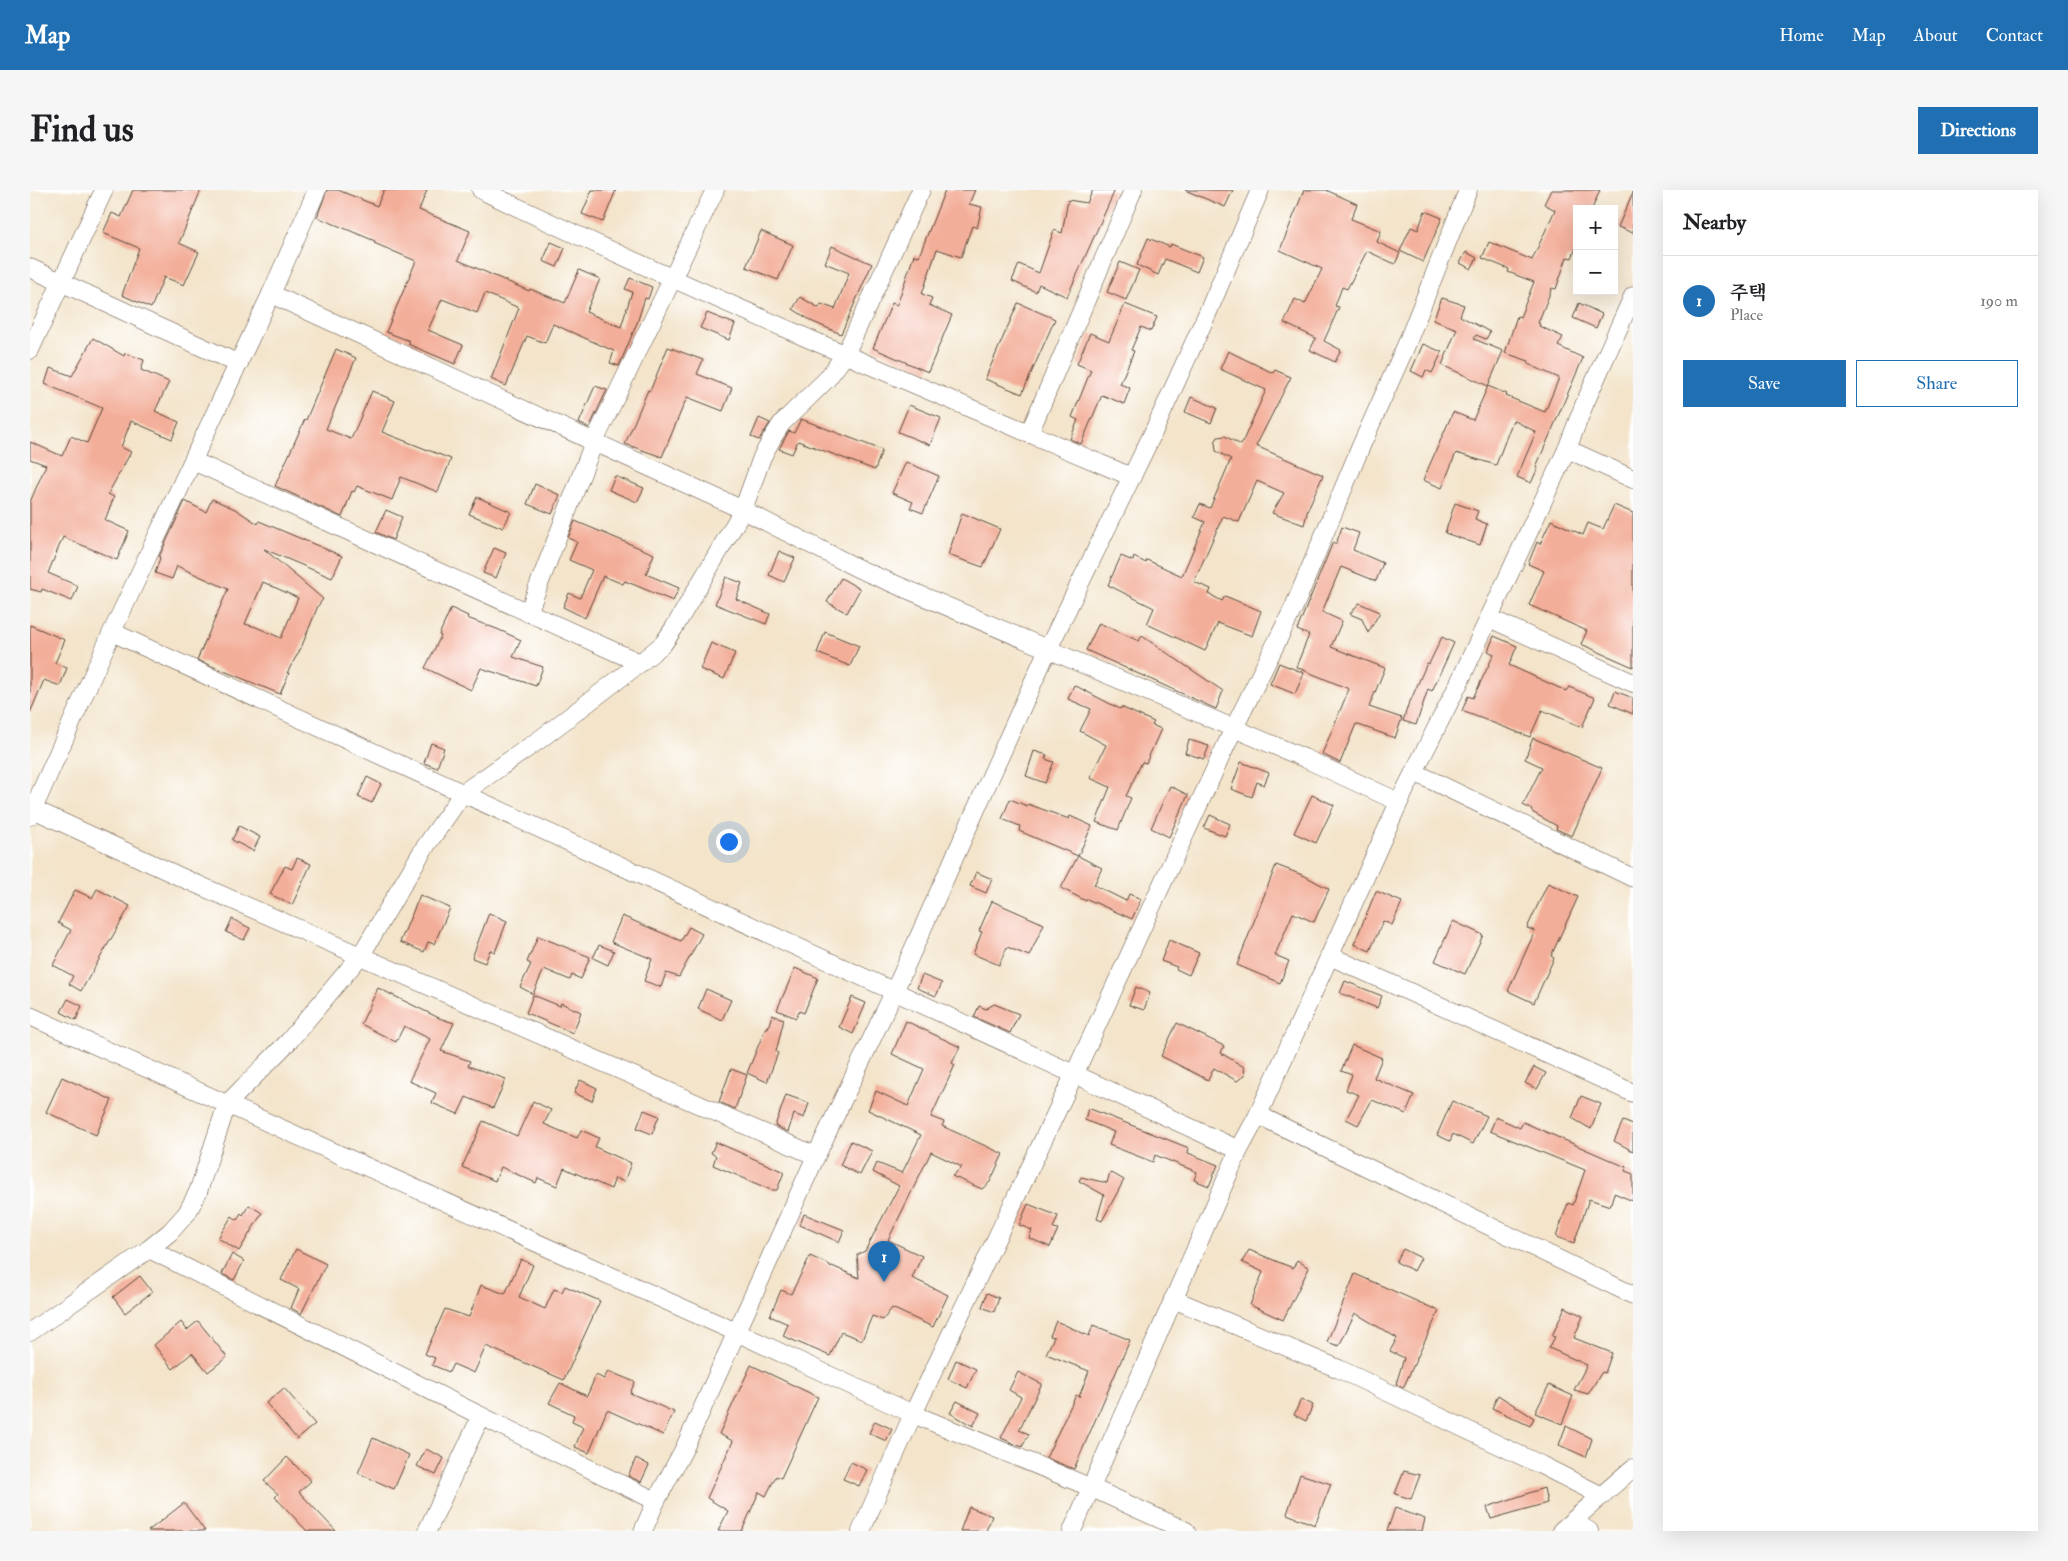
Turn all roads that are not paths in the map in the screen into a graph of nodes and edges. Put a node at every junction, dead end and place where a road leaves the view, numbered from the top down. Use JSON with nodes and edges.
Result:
{"nodes":[{"id":1,"x":104,"y":190,"type":"edge"},
{"id":2,"x":317,"y":190,"type":"edge"},
{"id":3,"x":481,"y":190,"type":"edge"},
{"id":4,"x":715,"y":190,"type":"edge"},
{"id":5,"x":920,"y":190,"type":"edge"},
{"id":6,"x":1133,"y":190,"type":"edge"},
{"id":7,"x":1260,"y":190,"type":"edge"},
{"id":8,"x":1468,"y":190,"type":"edge"},
{"id":9,"x":30,"y":268,"type":"edge"},
{"id":10,"x":672,"y":279,"type":"junction"},
{"id":11,"x":61,"y":283,"type":"junction"},
{"id":12,"x":271,"y":294,"type":"junction"},
{"id":13,"x":1633,"y":296,"type":"edge"},
{"id":14,"x":30,"y":350,"type":"edge"},
{"id":15,"x":845,"y":355,"type":"junction"},
{"id":16,"x":239,"y":364,"type":"junction"},
{"id":17,"x":1029,"y":434,"type":"junction"},
{"id":18,"x":594,"y":442,"type":"junction"},
{"id":19,"x":1568,"y":449,"type":"junction"},
{"id":20,"x":193,"y":461,"type":"junction"},
{"id":21,"x":1132,"y":477,"type":"junction"},
{"id":22,"x":1633,"y":479,"type":"edge"},
{"id":23,"x":742,"y":510,"type":"junction"},
{"id":24,"x":528,"y":612,"type":"junction"},
{"id":25,"x":1489,"y":618,"type":"junction"},
{"id":26,"x":112,"y":632,"type":"junction"},
{"id":27,"x":1048,"y":649,"type":"junction"},
{"id":28,"x":640,"y":664,"type":"junction"},
{"id":29,"x":1633,"y":683,"type":"edge"},
{"id":30,"x":1234,"y":728,"type":"junction"},
{"id":31,"x":1414,"y":772,"type":"junction"},
{"id":32,"x":463,"y":793,"type":"junction"},
{"id":33,"x":1400,"y":802,"type":"junction"},
{"id":34,"x":32,"y":813,"type":"edge"},
{"id":35,"x":1633,"y":878,"type":"edge"},
{"id":36,"x":361,"y":955,"type":"junction"},
{"id":37,"x":1330,"y":956,"type":"junction"},
{"id":38,"x":894,"y":992,"type":"junction"},
{"id":39,"x":30,"y":1016,"type":"edge"},
{"id":40,"x":1074,"y":1075,"type":"junction"},
{"id":41,"x":1633,"y":1093,"type":"edge"},
{"id":42,"x":227,"y":1104,"type":"junction"},
{"id":43,"x":1258,"y":1115,"type":"junction"},
{"id":44,"x":1239,"y":1150,"type":"junction"},
{"id":45,"x":816,"y":1156,"type":"junction"},
{"id":46,"x":149,"y":1249,"type":"junction"},
{"id":47,"x":1633,"y":1295,"type":"edge"},
{"id":48,"x":1173,"y":1298,"type":"junction"},
{"id":49,"x":30,"y":1332,"type":"edge"},
{"id":50,"x":736,"y":1332,"type":"junction"},
{"id":51,"x":913,"y":1414,"type":"junction"},
{"id":52,"x":481,"y":1416,"type":"junction"},
{"id":53,"x":1633,"y":1468,"type":"edge"},
{"id":54,"x":1092,"y":1488,"type":"junction"},
{"id":55,"x":1602,"y":1496,"type":"junction"},
{"id":56,"x":656,"y":1500,"type":"junction"},
{"id":57,"x":1567,"y":1526,"type":"edge"},
{"id":58,"x":427,"y":1531,"type":"edge"},
{"id":59,"x":643,"y":1531,"type":"edge"},
{"id":60,"x":861,"y":1531,"type":"edge"},
{"id":61,"x":1072,"y":1531,"type":"edge"},
{"id":62,"x":1186,"y":1531,"type":"edge"},
{"id":63,"x":1589,"y":1531,"type":"edge"}],
"edges":[{"from":1,"to":11,"type":"street"},
{"from":2,"to":12,"type":"street"},
{"from":3,"to":10,"type":"street"},
{"from":4,"to":10,"type":"street"},
{"from":5,"to":15,"type":"street"},
{"from":6,"to":17,"type":"street"},
{"from":7,"to":21,"type":"street"},
{"from":8,"to":30,"type":"street"},
{"from":9,"to":11,"type":"street"},
{"from":10,"to":15,"type":"street"},
{"from":10,"to":18,"type":"street"},
{"from":11,"to":14,"type":"street"},
{"from":11,"to":16,"type":"street"},
{"from":12,"to":16,"type":"street"},
{"from":12,"to":18,"type":"street"},
{"from":13,"to":19,"type":"street"},
{"from":15,"to":17,"type":"street"},
{"from":15,"to":23,"type":"street"},
{"from":16,"to":20,"type":"street"},
{"from":17,"to":21,"type":"street"},
{"from":18,"to":23,"type":"street"},
{"from":18,"to":24,"type":"street"},
{"from":19,"to":22,"type":"street"},
{"from":19,"to":25,"type":"street"},
{"from":20,"to":24,"type":"street"},
{"from":20,"to":26,"type":"street"},
{"from":21,"to":27,"type":"street"},
{"from":23,"to":27,"type":"street"},
{"from":23,"to":28,"type":"street"},
{"from":24,"to":28,"type":"street"},
{"from":25,"to":29,"type":"street"},
{"from":25,"to":31,"type":"street"},
{"from":26,"to":32,"type":"street"},
{"from":26,"to":34,"type":"street"},
{"from":27,"to":30,"type":"street"},
{"from":27,"to":38,"type":"street"},
{"from":28,"to":32,"type":"street"},
{"from":30,"to":33,"type":"street"},
{"from":30,"to":40,"type":"street"},
{"from":31,"to":33,"type":"street"},
{"from":31,"to":35,"type":"street"},
{"from":32,"to":36,"type":"street"},
{"from":32,"to":38,"type":"street"},
{"from":33,"to":37,"type":"street"},
{"from":34,"to":36,"type":"street"},
{"from":36,"to":42,"type":"street"},
{"from":36,"to":45,"type":"street"},
{"from":37,"to":41,"type":"street"},
{"from":37,"to":43,"type":"street"},
{"from":38,"to":40,"type":"street"},
{"from":38,"to":45,"type":"street"},
{"from":39,"to":42,"type":"street"},
{"from":40,"to":44,"type":"street"},
{"from":40,"to":51,"type":"street"},
{"from":42,"to":46,"type":"street"},
{"from":42,"to":50,"type":"street"},
{"from":43,"to":44,"type":"street"},
{"from":43,"to":47,"type":"street"},
{"from":44,"to":48,"type":"street"},
{"from":45,"to":50,"type":"street"},
{"from":46,"to":49,"type":"street"},
{"from":46,"to":52,"type":"street"},
{"from":48,"to":54,"type":"street"},
{"from":48,"to":55,"type":"street"},
{"from":50,"to":51,"type":"street"},
{"from":50,"to":56,"type":"street"},
{"from":51,"to":54,"type":"street"},
{"from":51,"to":60,"type":"street"},
{"from":52,"to":56,"type":"street"},
{"from":52,"to":58,"type":"street"},
{"from":53,"to":55,"type":"street"},
{"from":54,"to":61,"type":"street"},
{"from":54,"to":62,"type":"street"},
{"from":55,"to":57,"type":"street"},
{"from":56,"to":59,"type":"street"},
{"from":57,"to":63,"type":"street"}]}
